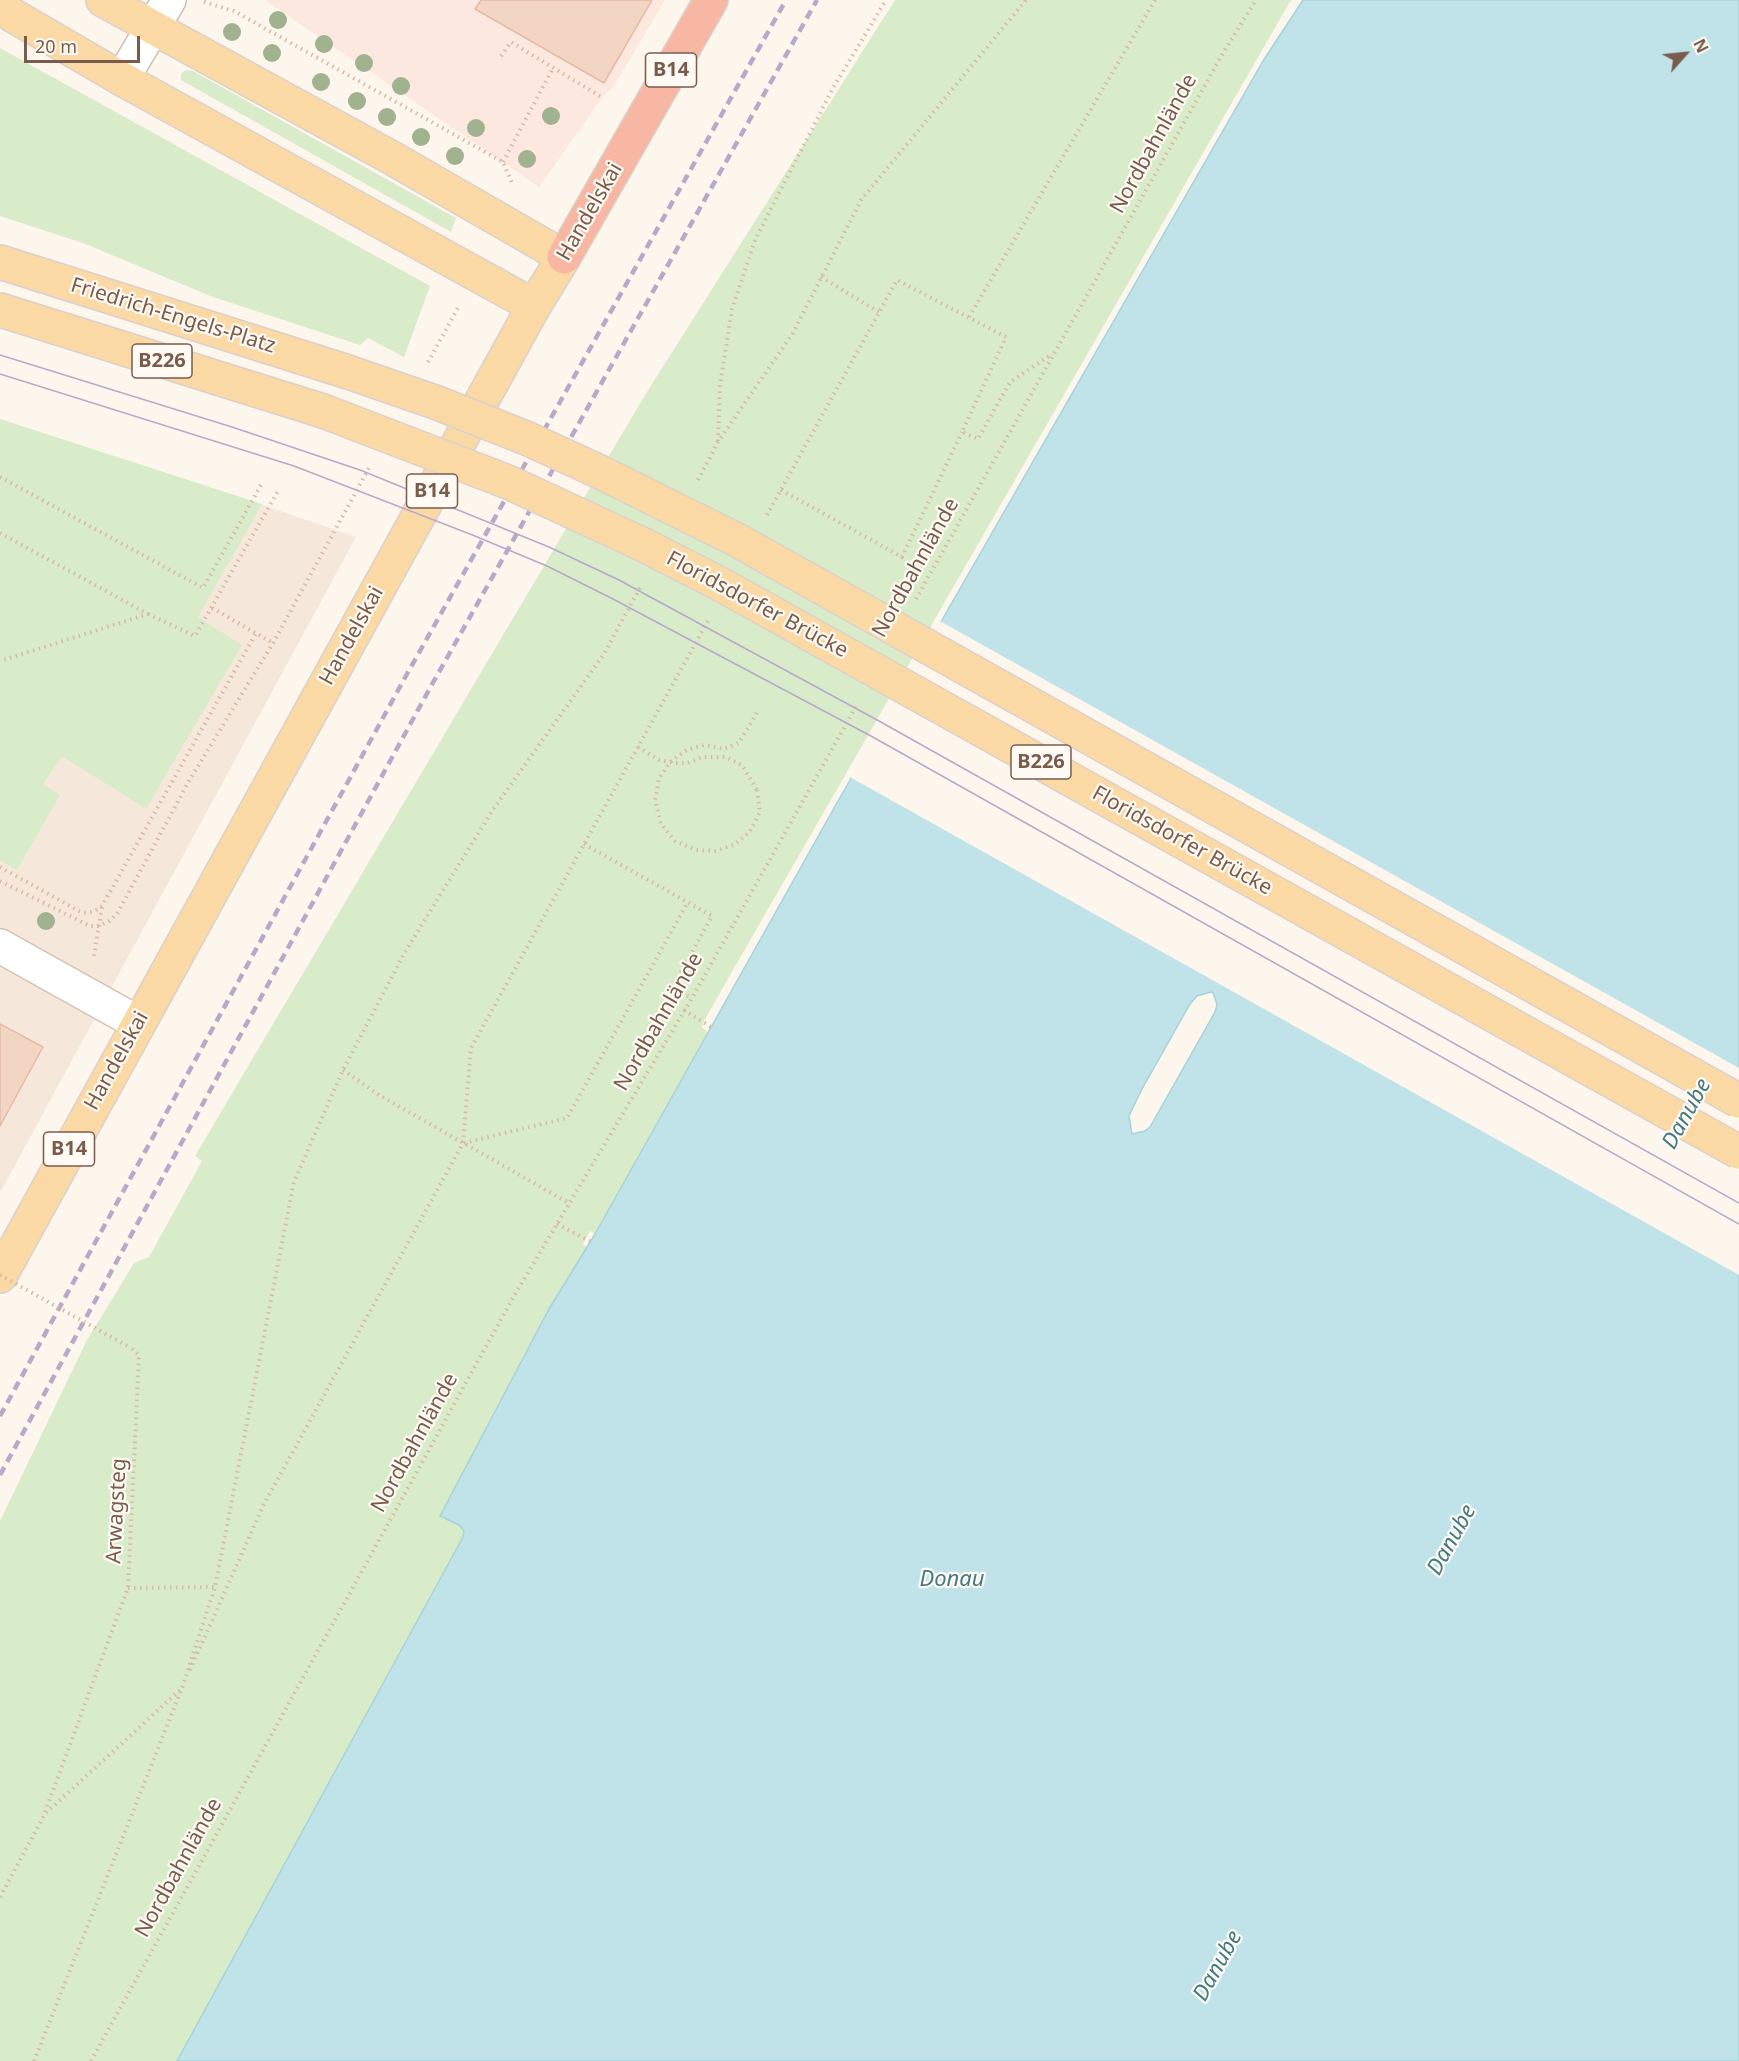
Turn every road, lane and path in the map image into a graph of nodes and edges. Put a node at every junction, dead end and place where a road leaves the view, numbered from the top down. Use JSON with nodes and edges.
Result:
{"nodes":[{"id":1,"x":103,"y":0,"type":"edge"},
{"id":2,"x":169,"y":0,"type":"edge"},
{"id":3,"x":198,"y":0,"type":"edge"},
{"id":4,"x":711,"y":0,"type":"edge"},
{"id":5,"x":886,"y":0,"type":"edge"},
{"id":6,"x":1026,"y":0,"type":"edge"},
{"id":7,"x":1256,"y":0,"type":"edge"},
{"id":8,"x":1153,"y":1,"type":"edge"},
{"id":9,"x":0,"y":8,"type":"edge"},
{"id":10,"x":153,"y":28,"type":"junction"},
{"id":11,"x":501,"y":56,"type":"dead end"},
{"id":12,"x":553,"y":68,"type":"junction"},
{"id":13,"x":122,"y":78,"type":"junction"},
{"id":14,"x":603,"y":98,"type":"dead end"},
{"id":15,"x":503,"y":162,"type":"junction"},
{"id":16,"x":515,"y":189,"type":"dead end"},
{"id":17,"x":564,"y":257,"type":"junction"},
{"id":18,"x":0,"y":262,"type":"edge"},
{"id":19,"x":821,"y":277,"type":"junction"},
{"id":20,"x":534,"y":306,"type":"junction"},
{"id":21,"x":0,"y":310,"type":"edge"},
{"id":22,"x":879,"y":312,"type":"junction"},
{"id":23,"x":969,"y":317,"type":"junction"},
{"id":24,"x":1054,"y":352,"type":"junction"},
{"id":25,"x":962,"y":432,"type":"junction"},
{"id":26,"x":718,"y":442,"type":"junction"},
{"id":27,"x":0,"y":477,"type":"edge"},
{"id":28,"x":696,"y":483,"type":"dead end"},
{"id":29,"x":261,"y":485,"type":"dead end"},
{"id":30,"x":781,"y":490,"type":"junction"},
{"id":31,"x":278,"y":491,"type":"dead end"},
{"id":32,"x":764,"y":521,"type":"dead end"},
{"id":33,"x":0,"y":533,"type":"edge"},
{"id":34,"x":642,"y":583,"type":"dead end"},
{"id":35,"x":914,"y":602,"type":"dead end"},
{"id":36,"x":212,"y":608,"type":"junction"},
{"id":37,"x":712,"y":613,"type":"dead end"},
{"id":38,"x":148,"y":614,"type":"junction"},
{"id":39,"x":256,"y":633,"type":"junction"},
{"id":40,"x":0,"y":660,"type":"edge"},
{"id":41,"x":861,"y":696,"type":"dead end"},
{"id":42,"x":759,"y":709,"type":"dead end"},
{"id":43,"x":638,"y":747,"type":"junction"},
{"id":44,"x":584,"y":844,"type":"junction"},
{"id":45,"x":0,"y":867,"type":"edge"},
{"id":46,"x":0,"y":881,"type":"edge"},
{"id":47,"x":688,"y":902,"type":"junction"},
{"id":48,"x":102,"y":906,"type":"junction"},
{"id":49,"x":99,"y":926,"type":"junction"},
{"id":50,"x":0,"y":946,"type":"edge"},
{"id":51,"x":87,"y":994,"type":"junction"},
{"id":52,"x":692,"y":998,"type":"junction"},
{"id":53,"x":684,"y":1010,"type":"junction"},
{"id":54,"x":138,"y":1023,"type":"junction"},
{"id":55,"x":711,"y":1026,"type":"dead end"},
{"id":56,"x":343,"y":1070,"type":"junction"},
{"id":57,"x":1739,"y":1101,"type":"edge"},
{"id":58,"x":464,"y":1143,"type":"junction"},
{"id":59,"x":1739,"y":1152,"type":"edge"},
{"id":60,"x":569,"y":1203,"type":"junction"},
{"id":61,"x":557,"y":1224,"type":"junction"},
{"id":62,"x":590,"y":1241,"type":"dead end"},
{"id":63,"x":0,"y":1275,"type":"edge"},
{"id":64,"x":215,"y":1587,"type":"junction"},
{"id":65,"x":129,"y":1588,"type":"junction"},
{"id":66,"x":182,"y":1688,"type":"junction"},
{"id":67,"x":45,"y":1814,"type":"junction"},
{"id":68,"x":0,"y":1897,"type":"edge"},
{"id":69,"x":34,"y":2061,"type":"edge"},
{"id":70,"x":90,"y":2061,"type":"edge"}],
"edges":[{"from":1,"to":10,"type":"main road"},
{"from":2,"to":10,"type":"street"},
{"from":3,"to":15,"type":"path"},
{"from":4,"to":17,"type":"highway","name":"Handelskai","number":"B14"},
{"from":5,"to":26,"type":"path"},
{"from":6,"to":19,"type":"path"},
{"from":7,"to":24,"type":"path","name":"Nordbahnlände"},
{"from":8,"to":23,"type":"path"},
{"from":9,"to":13,"type":"main road"},
{"from":10,"to":13,"type":"street"},
{"from":10,"to":17,"type":"main road"},
{"from":11,"to":12,"type":"path"},
{"from":12,"to":14,"type":"path"},
{"from":12,"to":15,"type":"path"},
{"from":13,"to":20,"type":"main road"},
{"from":15,"to":16,"type":"path"},
{"from":17,"to":20,"type":"main road","name":"Handelskai","number":"B14"},
{"from":18,"to":57,"type":"main road","name":"Friedrich-Engels-Platz","number":"B226","bridge":true},
{"from":19,"to":22,"type":"path"},
{"from":19,"to":26,"type":"path"},
{"from":20,"to":54,"type":"main road","name":"Handelskai","number":"B14"},
{"from":21,"to":59,"type":"main road","name":"Floridsdorfer Brücke","number":"B226","bridge":true},
{"from":22,"to":23,"type":"path"},
{"from":22,"to":30,"type":"path"},
{"from":23,"to":25,"type":"path"},
{"from":24,"to":25,"type":"path"},
{"from":24,"to":35,"type":"path","name":"Nordbahnlände"},
{"from":25,"to":30,"type":"path"},
{"from":26,"to":28,"type":"path"},
{"from":27,"to":29,"type":"path"},
{"from":30,"to":32,"type":"path"},
{"from":31,"to":36,"type":"path"},
{"from":33,"to":38,"type":"path"},
{"from":34,"to":56,"type":"path"},
{"from":36,"to":38,"type":"path"},
{"from":36,"to":39,"type":"path"},
{"from":37,"to":43,"type":"path"},
{"from":38,"to":40,"type":"path"},
{"from":39,"to":48,"type":"path"},
{"from":39,"to":49,"type":"path"},
{"from":41,"to":52,"type":"path","name":"Nordbahnlände"},
{"from":42,"to":43,"type":"path","bridge":true},
{"from":43,"to":44,"type":"path"},
{"from":44,"to":47,"type":"path"},
{"from":44,"to":58,"type":"path"},
{"from":45,"to":48,"type":"path"},
{"from":46,"to":49,"type":"path"},
{"from":47,"to":52,"type":"path"},
{"from":47,"to":58,"type":"path"},
{"from":48,"to":49,"type":"path"},
{"from":49,"to":51,"type":"path"},
{"from":50,"to":51,"type":"street"},
{"from":51,"to":54,"type":"street"},
{"from":52,"to":53,"type":"path","name":"Nordbahnlände"},
{"from":53,"to":55,"type":"path"},
{"from":53,"to":60,"type":"path","name":"Nordbahnlände"},
{"from":54,"to":63,"type":"main road","name":"Handelskai","number":"B14"},
{"from":56,"to":58,"type":"path"},
{"from":56,"to":64,"type":"path"},
{"from":58,"to":60,"type":"path"},
{"from":58,"to":66,"type":"path"},
{"from":60,"to":61,"type":"path","name":"Nordbahnlände"},
{"from":61,"to":62,"type":"path"},
{"from":61,"to":70,"type":"path","name":"Nordbahnlände"},
{"from":63,"to":65,"type":"path","name":"Arwagsteg","bridge":true},
{"from":64,"to":65,"type":"path"},
{"from":64,"to":66,"type":"path"},
{"from":65,"to":67,"type":"path","name":"Arwagsteg"},
{"from":66,"to":67,"type":"path"},
{"from":66,"to":69,"type":"path"},
{"from":67,"to":68,"type":"path"}]}
